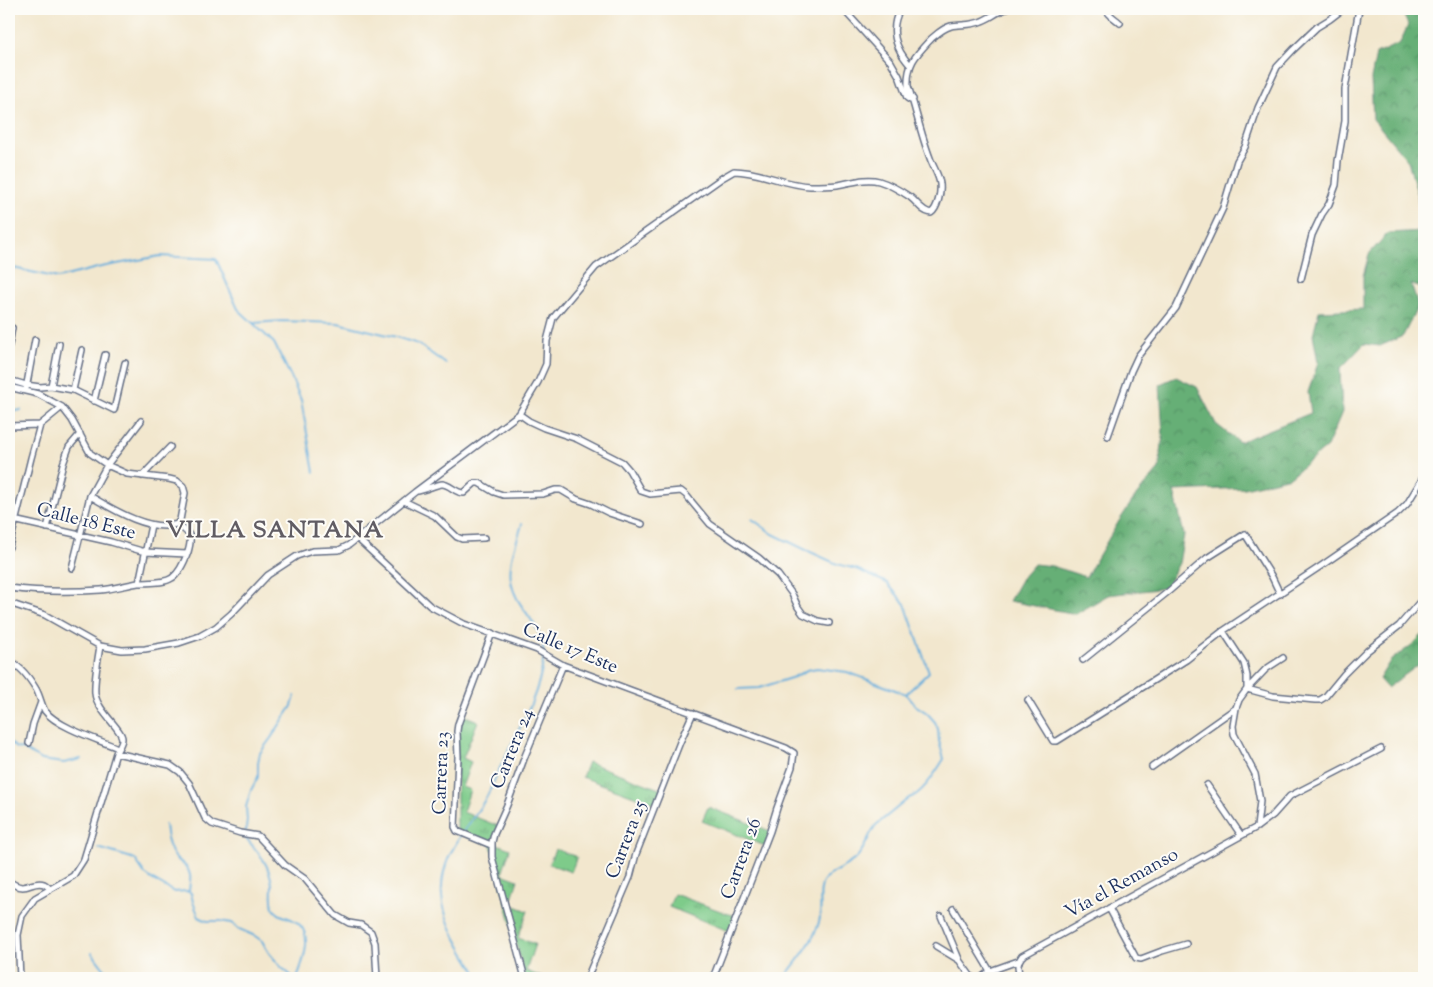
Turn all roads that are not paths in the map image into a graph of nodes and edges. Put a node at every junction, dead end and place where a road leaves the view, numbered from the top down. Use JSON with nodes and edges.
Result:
{"nodes":[{"id":1,"x":843,"y":9,"type":"edge"},
{"id":2,"x":900,"y":9,"type":"edge"},
{"id":3,"x":1006,"y":9,"type":"edge"},
{"id":4,"x":1106,"y":9,"type":"edge"},
{"id":5,"x":1343,"y":9,"type":"edge"},
{"id":6,"x":1359,"y":9,"type":"edge"},
{"id":7,"x":1120,"y":23,"type":"dead end"},
{"id":8,"x":910,"y":65,"type":"junction"},
{"id":9,"x":913,"y":99,"type":"junction"},
{"id":10,"x":1301,"y":278,"type":"dead end"},
{"id":11,"x":12,"y":328,"type":"dead end"},
{"id":12,"x":35,"y":340,"type":"dead end"},
{"id":13,"x":59,"y":344,"type":"dead end"},
{"id":14,"x":9,"y":345,"type":"edge"},
{"id":15,"x":82,"y":350,"type":"dead end"},
{"id":16,"x":104,"y":355,"type":"dead end"},
{"id":17,"x":125,"y":362,"type":"dead end"},
{"id":18,"x":9,"y":380,"type":"edge"},
{"id":19,"x":26,"y":385,"type":"junction"},
{"id":20,"x":50,"y":386,"type":"junction"},
{"id":21,"x":9,"y":387,"type":"edge"},
{"id":22,"x":72,"y":390,"type":"junction"},
{"id":23,"x":25,"y":392,"type":"junction"},
{"id":24,"x":94,"y":401,"type":"junction"},
{"id":25,"x":62,"y":407,"type":"junction"},
{"id":26,"x":519,"y":414,"type":"junction"},
{"id":27,"x":141,"y":421,"type":"dead end"},
{"id":28,"x":40,"y":425,"type":"junction"},
{"id":29,"x":9,"y":426,"type":"edge"},
{"id":30,"x":80,"y":434,"type":"junction"},
{"id":31,"x":1108,"y":436,"type":"dead end"},
{"id":32,"x":170,"y":447,"type":"dead end"},
{"id":33,"x":107,"y":465,"type":"junction"},
{"id":34,"x":142,"y":476,"type":"junction"},
{"id":35,"x":1424,"y":479,"type":"edge"},
{"id":36,"x":415,"y":492,"type":"junction"},
{"id":37,"x":90,"y":496,"type":"junction"},
{"id":38,"x":404,"y":500,"type":"junction"},
{"id":39,"x":12,"y":519,"type":"edge"},
{"id":40,"x":151,"y":524,"type":"junction"},
{"id":41,"x":177,"y":524,"type":"junction"},
{"id":42,"x":642,"y":524,"type":"dead end"},
{"id":43,"x":47,"y":528,"type":"junction"},
{"id":44,"x":81,"y":536,"type":"junction"},
{"id":45,"x":484,"y":538,"type":"dead end"},
{"id":46,"x":358,"y":539,"type":"junction"},
{"id":47,"x":9,"y":547,"type":"edge"},
{"id":48,"x":145,"y":552,"type":"junction"},
{"id":49,"x":187,"y":554,"type":"junction"},
{"id":50,"x":72,"y":568,"type":"dead end"},
{"id":51,"x":139,"y":583,"type":"junction"},
{"id":52,"x":9,"y":588,"type":"edge"},
{"id":53,"x":1280,"y":594,"type":"junction"},
{"id":54,"x":1424,"y":597,"type":"edge"},
{"id":55,"x":9,"y":603,"type":"edge"},
{"id":56,"x":829,"y":623,"type":"dead end"},
{"id":57,"x":1223,"y":631,"type":"junction"},
{"id":58,"x":492,"y":633,"type":"junction"},
{"id":59,"x":100,"y":646,"type":"junction"},
{"id":60,"x":1282,"y":658,"type":"dead end"},
{"id":61,"x":1084,"y":660,"type":"dead end"},
{"id":62,"x":9,"y":662,"type":"edge"},
{"id":63,"x":15,"y":664,"type":"junction"},
{"id":64,"x":563,"y":665,"type":"junction"},
{"id":65,"x":9,"y":676,"type":"edge"},
{"id":66,"x":1247,"y":690,"type":"junction"},
{"id":67,"x":1028,"y":700,"type":"dead end"},
{"id":68,"x":41,"y":702,"type":"junction"},
{"id":69,"x":1236,"y":708,"type":"junction"},
{"id":70,"x":693,"y":713,"type":"junction"},
{"id":71,"x":29,"y":743,"type":"dead end"},
{"id":72,"x":1381,"y":748,"type":"dead end"},
{"id":73,"x":117,"y":751,"type":"junction"},
{"id":74,"x":792,"y":751,"type":"joint"},
{"id":75,"x":1152,"y":767,"type":"dead end"},
{"id":76,"x":1207,"y":785,"type":"dead end"},
{"id":77,"x":1257,"y":827,"type":"junction"},
{"id":78,"x":1241,"y":835,"type":"junction"},
{"id":79,"x":491,"y":845,"type":"junction"},
{"id":80,"x":9,"y":881,"type":"edge"},
{"id":81,"x":50,"y":889,"type":"junction"},
{"id":82,"x":1109,"y":908,"type":"junction"},
{"id":83,"x":953,"y":909,"type":"dead end"},
{"id":84,"x":941,"y":916,"type":"dead end"},
{"id":85,"x":1186,"y":944,"type":"dead end"},
{"id":86,"x":936,"y":946,"type":"dead end"},
{"id":87,"x":959,"y":960,"type":"junction"},
{"id":88,"x":1018,"y":961,"type":"junction"},
{"id":89,"x":990,"y":972,"type":"junction"},
{"id":90,"x":20,"y":978,"type":"edge"},
{"id":91,"x":377,"y":978,"type":"edge"},
{"id":92,"x":525,"y":978,"type":"edge"},
{"id":93,"x":587,"y":978,"type":"edge"},
{"id":94,"x":713,"y":978,"type":"edge"},
{"id":95,"x":972,"y":978,"type":"edge"},
{"id":96,"x":981,"y":978,"type":"edge"},
{"id":97,"x":1020,"y":978,"type":"edge"}],
"edges":[{"from":1,"to":9,"type":"street"},
{"from":2,"to":8,"type":"street"},
{"from":3,"to":8,"type":"street"},
{"from":4,"to":7,"type":"street"},
{"from":5,"to":31,"type":"street"},
{"from":6,"to":10,"type":"street"},
{"from":8,"to":9,"type":"street"},
{"from":9,"to":26,"type":"street"},
{"from":11,"to":14,"type":"street"},
{"from":12,"to":19,"type":"street"},
{"from":13,"to":20,"type":"street"},
{"from":15,"to":22,"type":"street"},
{"from":16,"to":24,"type":"street"},
{"from":17,"to":24,"type":"street"},
{"from":18,"to":19,"type":"street"},
{"from":19,"to":20,"type":"street"},
{"from":19,"to":23,"type":"street"},
{"from":20,"to":22,"type":"street"},
{"from":21,"to":23,"type":"street"},
{"from":22,"to":24,"type":"street"},
{"from":23,"to":25,"type":"street"},
{"from":25,"to":28,"type":"street"},
{"from":25,"to":30,"type":"street"},
{"from":26,"to":36,"type":"street"},
{"from":26,"to":56,"type":"street"},
{"from":27,"to":33,"type":"street"},
{"from":28,"to":29,"type":"street"},
{"from":28,"to":39,"type":"street"},
{"from":30,"to":33,"type":"street"},
{"from":30,"to":43,"type":"street"},
{"from":32,"to":34,"type":"street"},
{"from":33,"to":34,"type":"street"},
{"from":33,"to":37,"type":"street"},
{"from":34,"to":41,"type":"street"},
{"from":35,"to":53,"type":"street"},
{"from":36,"to":38,"type":"street"},
{"from":36,"to":42,"type":"street"},
{"from":37,"to":40,"type":"street"},
{"from":37,"to":44,"type":"street"},
{"from":38,"to":45,"type":"street"},
{"from":38,"to":46,"type":"street"},
{"from":39,"to":43,"type":"street","name":"Calle 18 Este"},
{"from":39,"to":47,"type":"street"},
{"from":40,"to":41,"type":"street"},
{"from":40,"to":48,"type":"street"},
{"from":41,"to":49,"type":"street"},
{"from":43,"to":44,"type":"street","name":"Calle 18 Este"},
{"from":44,"to":48,"type":"street","name":"Calle 18 Este"},
{"from":44,"to":50,"type":"street"},
{"from":46,"to":58,"type":"street","name":"Calle 17 Este"},
{"from":46,"to":59,"type":"street"},
{"from":48,"to":49,"type":"street","name":"Calle 18 Este"},
{"from":48,"to":51,"type":"street"},
{"from":49,"to":51,"type":"street"},
{"from":51,"to":52,"type":"street"},
{"from":53,"to":57,"type":"street"},
{"from":53,"to":61,"type":"street"},
{"from":54,"to":66,"type":"street"},
{"from":55,"to":59,"type":"street"},
{"from":57,"to":66,"type":"street"},
{"from":57,"to":67,"type":"street"},
{"from":58,"to":64,"type":"street","name":"Calle 17 Este"},
{"from":58,"to":79,"type":"street","name":"Carrera 23"},
{"from":59,"to":73,"type":"street"},
{"from":60,"to":66,"type":"street"},
{"from":62,"to":63,"type":"street"},
{"from":63,"to":65,"type":"street"},
{"from":63,"to":68,"type":"street"},
{"from":64,"to":70,"type":"street","name":"Calle 17 Este"},
{"from":64,"to":79,"type":"street","name":"Carrera 24"},
{"from":66,"to":69,"type":"street"},
{"from":68,"to":71,"type":"street"},
{"from":68,"to":73,"type":"street"},
{"from":69,"to":75,"type":"street"},
{"from":69,"to":77,"type":"street"},
{"from":70,"to":74,"type":"street","name":"Calle 17 Este"},
{"from":70,"to":93,"type":"street","name":"Carrera 25"},
{"from":72,"to":77,"type":"street","name":"Vía el Remanso"},
{"from":73,"to":81,"type":"street"},
{"from":73,"to":91,"type":"street"},
{"from":74,"to":94,"type":"street","name":"Carrera 26"},
{"from":76,"to":78,"type":"street"},
{"from":77,"to":78,"type":"street","name":"Vía el Remanso"},
{"from":78,"to":82,"type":"street","name":"Vía el Remanso"},
{"from":79,"to":92,"type":"street"},
{"from":80,"to":81,"type":"street"},
{"from":81,"to":90,"type":"street"},
{"from":82,"to":85,"type":"street"},
{"from":82,"to":88,"type":"street","name":"Vía el Remanso"},
{"from":83,"to":89,"type":"street"},
{"from":84,"to":87,"type":"street"},
{"from":86,"to":87,"type":"street"},
{"from":87,"to":95,"type":"street"},
{"from":88,"to":89,"type":"street","name":"Vía el Remanso"},
{"from":88,"to":97,"type":"street"},
{"from":89,"to":96,"type":"street","name":"Vía el Remanso"}]}
